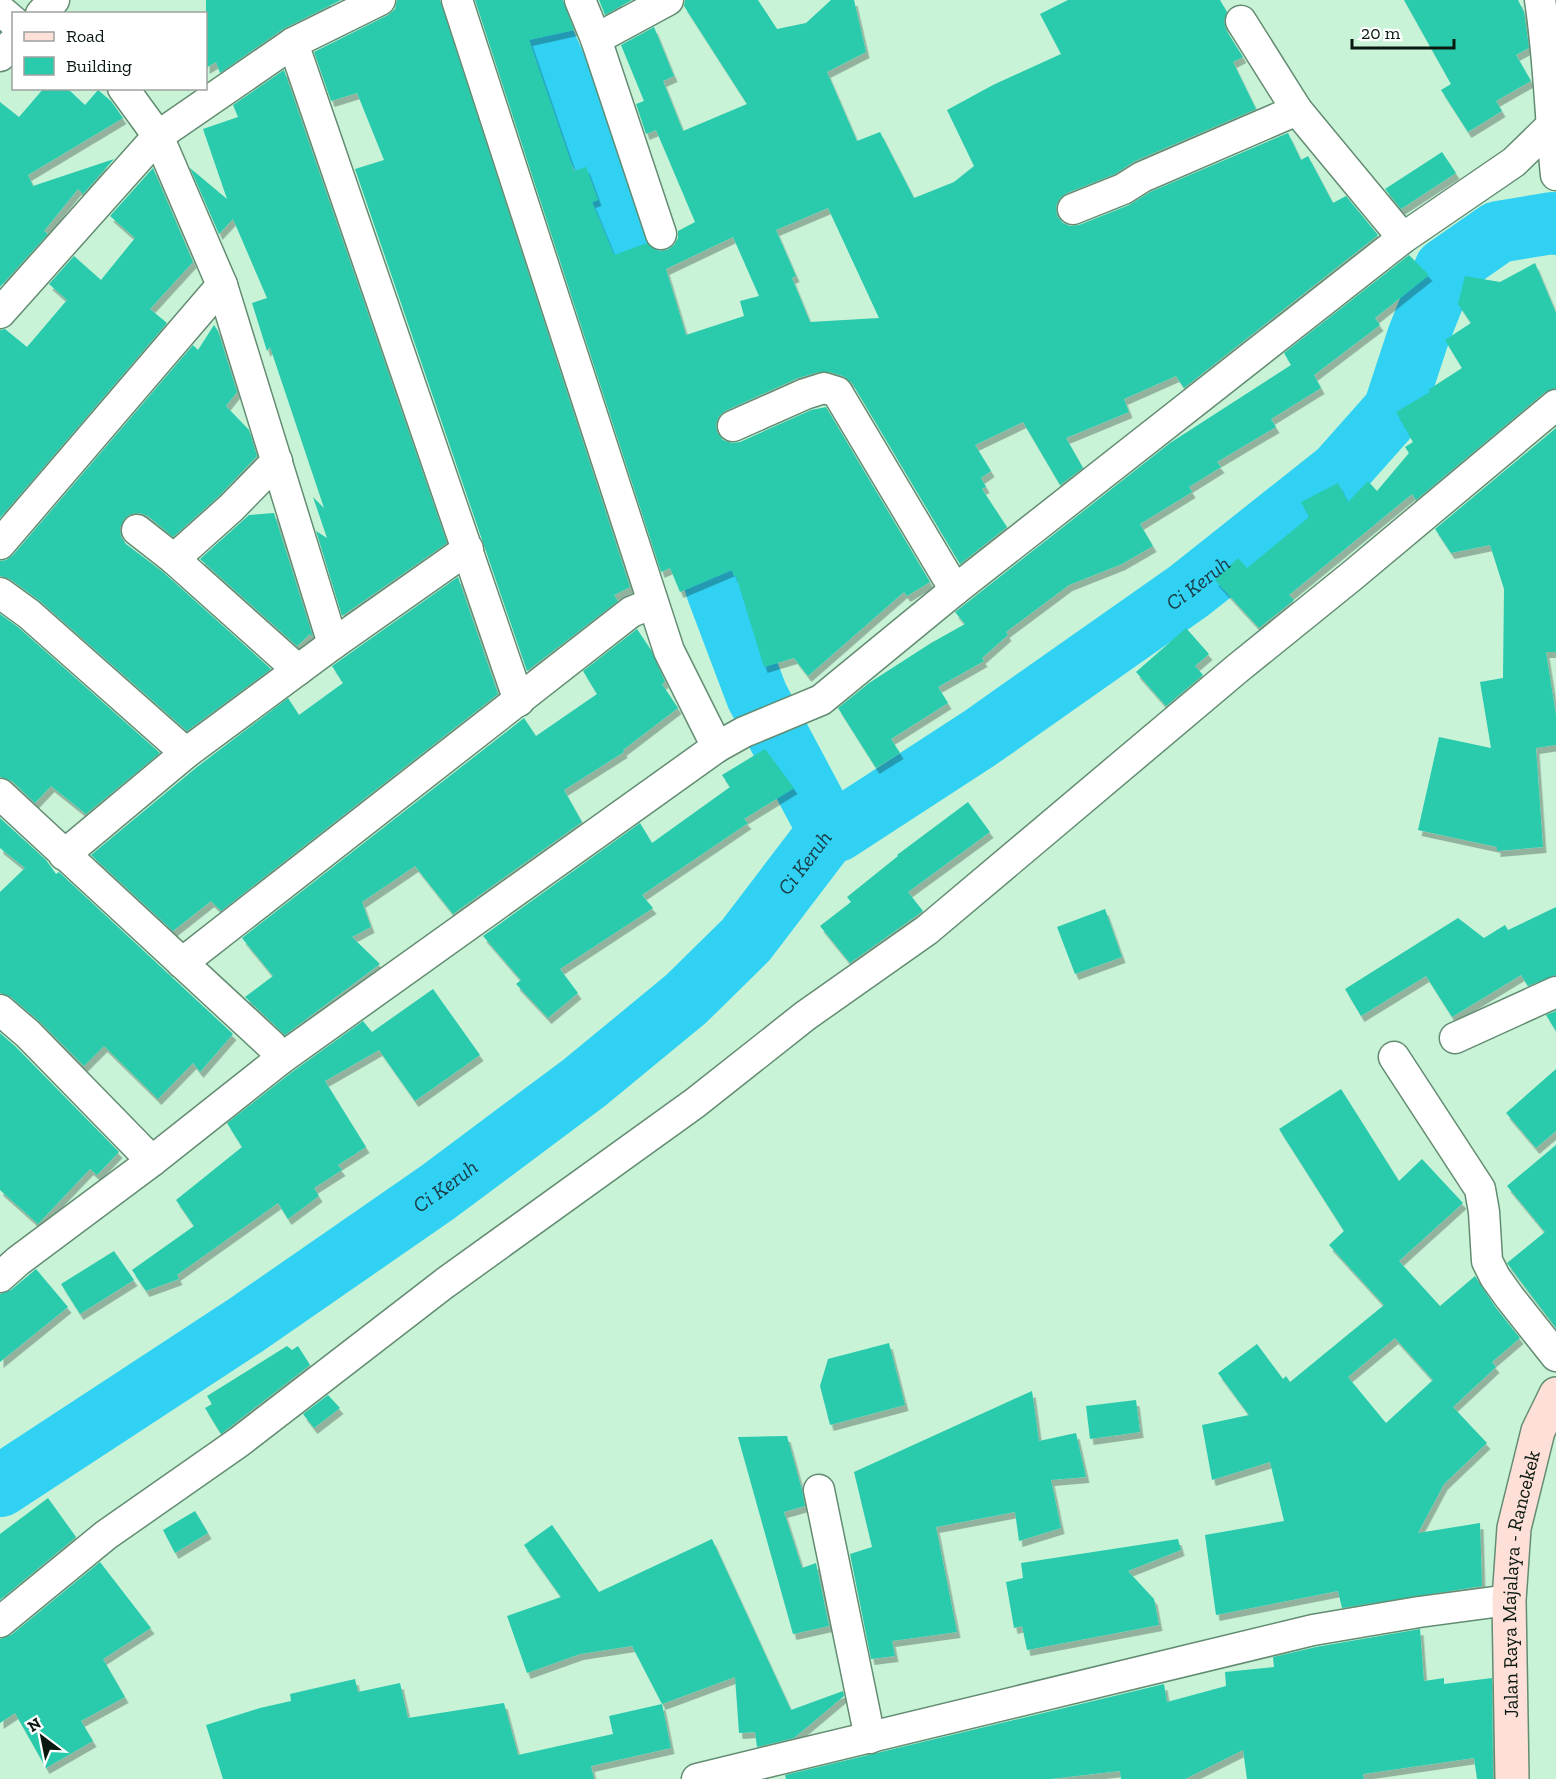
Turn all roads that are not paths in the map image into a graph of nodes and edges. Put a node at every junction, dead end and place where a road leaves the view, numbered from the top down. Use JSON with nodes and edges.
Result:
{"nodes":[{"id":1,"x":54,"y":0,"type":"edge"},
{"id":2,"x":380,"y":0,"type":"edge"},
{"id":3,"x":457,"y":0,"type":"edge"},
{"id":4,"x":580,"y":0,"type":"edge"},
{"id":5,"x":668,"y":0,"type":"edge"},
{"id":6,"x":1540,"y":0,"type":"edge"},
{"id":7,"x":0,"y":10,"type":"edge"},
{"id":8,"x":43,"y":12,"type":"edge"},
{"id":9,"x":12,"y":20,"type":"edge"},
{"id":10,"x":1241,"y":21,"type":"dead end"},
{"id":11,"x":596,"y":39,"type":"junction"},
{"id":12,"x":293,"y":43,"type":"junction"},
{"id":13,"x":12,"y":44,"type":"edge"},
{"id":14,"x":0,"y":56,"type":"edge"},
{"id":15,"x":124,"y":90,"type":"edge"},
{"id":16,"x":1297,"y":110,"type":"junction"},
{"id":17,"x":1551,"y":126,"type":"junction"},
{"id":18,"x":158,"y":136,"type":"junction"},
{"id":19,"x":1556,"y":175,"type":"edge"},
{"id":20,"x":1073,"y":209,"type":"dead end"},
{"id":21,"x":661,"y":234,"type":"dead end"},
{"id":22,"x":1402,"y":238,"type":"junction"},
{"id":23,"x":222,"y":285,"type":"junction"},
{"id":24,"x":0,"y":313,"type":"edge"},
{"id":25,"x":1556,"y":405,"type":"edge"},
{"id":26,"x":733,"y":426,"type":"dead end"},
{"id":27,"x":277,"y":461,"type":"junction"},
{"id":28,"x":137,"y":530,"type":"dead end"},
{"id":29,"x":0,"y":544,"type":"edge"},
{"id":30,"x":468,"y":549,"type":"junction"},
{"id":31,"x":174,"y":559,"type":"junction"},
{"id":32,"x":955,"y":590,"type":"junction"},
{"id":33,"x":0,"y":593,"type":"edge"},
{"id":34,"x":654,"y":603,"type":"junction"},
{"id":35,"x":333,"y":644,"type":"junction"},
{"id":36,"x":298,"y":670,"type":"junction"},
{"id":37,"x":519,"y":701,"type":"junction"},
{"id":38,"x":717,"y":747,"type":"junction"},
{"id":39,"x":186,"y":753,"type":"junction"},
{"id":40,"x":0,"y":794,"type":"edge"},
{"id":41,"x":64,"y":855,"type":"junction"},
{"id":42,"x":182,"y":963,"type":"junction"},
{"id":43,"x":1556,"y":992,"type":"edge"},
{"id":44,"x":0,"y":1010,"type":"edge"},
{"id":45,"x":1455,"y":1038,"type":"dead end"},
{"id":46,"x":1394,"y":1057,"type":"dead end"},
{"id":47,"x":282,"y":1058,"type":"junction"},
{"id":48,"x":152,"y":1161,"type":"junction"},
{"id":49,"x":6,"y":1261,"type":"edge"},
{"id":50,"x":1556,"y":1356,"type":"edge"},
{"id":51,"x":1556,"y":1394,"type":"edge"},
{"id":52,"x":819,"y":1490,"type":"dead end"},
{"id":53,"x":1509,"y":1600,"type":"junction"},
{"id":54,"x":0,"y":1622,"type":"edge"},
{"id":55,"x":870,"y":1738,"type":"junction"},
{"id":56,"x":697,"y":1779,"type":"edge"},
{"id":57,"x":1512,"y":1779,"type":"edge"}],
"edges":[{"from":1,"to":8,"type":"street"},
{"from":2,"to":12,"type":"street"},
{"from":3,"to":34,"type":"street"},
{"from":4,"to":11,"type":"street"},
{"from":5,"to":11,"type":"street"},
{"from":6,"to":17,"type":"street"},
{"from":7,"to":9,"type":"street"},
{"from":10,"to":16,"type":"street"},
{"from":11,"to":21,"type":"street"},
{"from":12,"to":18,"type":"street"},
{"from":12,"to":30,"type":"street"},
{"from":13,"to":14,"type":"street"},
{"from":15,"to":18,"type":"street"},
{"from":16,"to":20,"type":"street"},
{"from":16,"to":22,"type":"street"},
{"from":17,"to":19,"type":"street"},
{"from":17,"to":22,"type":"street"},
{"from":18,"to":23,"type":"street"},
{"from":18,"to":24,"type":"street"},
{"from":22,"to":32,"type":"street"},
{"from":23,"to":27,"type":"street"},
{"from":23,"to":29,"type":"street"},
{"from":25,"to":54,"type":"street"},
{"from":26,"to":32,"type":"street"},
{"from":27,"to":31,"type":"street"},
{"from":27,"to":35,"type":"street"},
{"from":28,"to":31,"type":"street"},
{"from":30,"to":35,"type":"street"},
{"from":30,"to":37,"type":"street"},
{"from":31,"to":36,"type":"street"},
{"from":32,"to":38,"type":"street"},
{"from":33,"to":39,"type":"street"},
{"from":34,"to":37,"type":"street"},
{"from":34,"to":38,"type":"street"},
{"from":35,"to":36,"type":"street"},
{"from":36,"to":39,"type":"street"},
{"from":37,"to":42,"type":"street"},
{"from":38,"to":47,"type":"street"},
{"from":39,"to":41,"type":"street"},
{"from":40,"to":41,"type":"street"},
{"from":41,"to":42,"type":"street"},
{"from":42,"to":47,"type":"street"},
{"from":43,"to":45,"type":"street"},
{"from":44,"to":48,"type":"street"},
{"from":46,"to":50,"type":"street"},
{"from":47,"to":48,"type":"street"},
{"from":48,"to":49,"type":"street"},
{"from":51,"to":53,"type":"main road","name":"Jalan Raya Majalaya - Rancekek"},
{"from":52,"to":55,"type":"street"},
{"from":53,"to":55,"type":"street"},
{"from":53,"to":57,"type":"main road","name":"Jalan Raya Majalaya - Rancekek"},
{"from":55,"to":56,"type":"street"}]}
